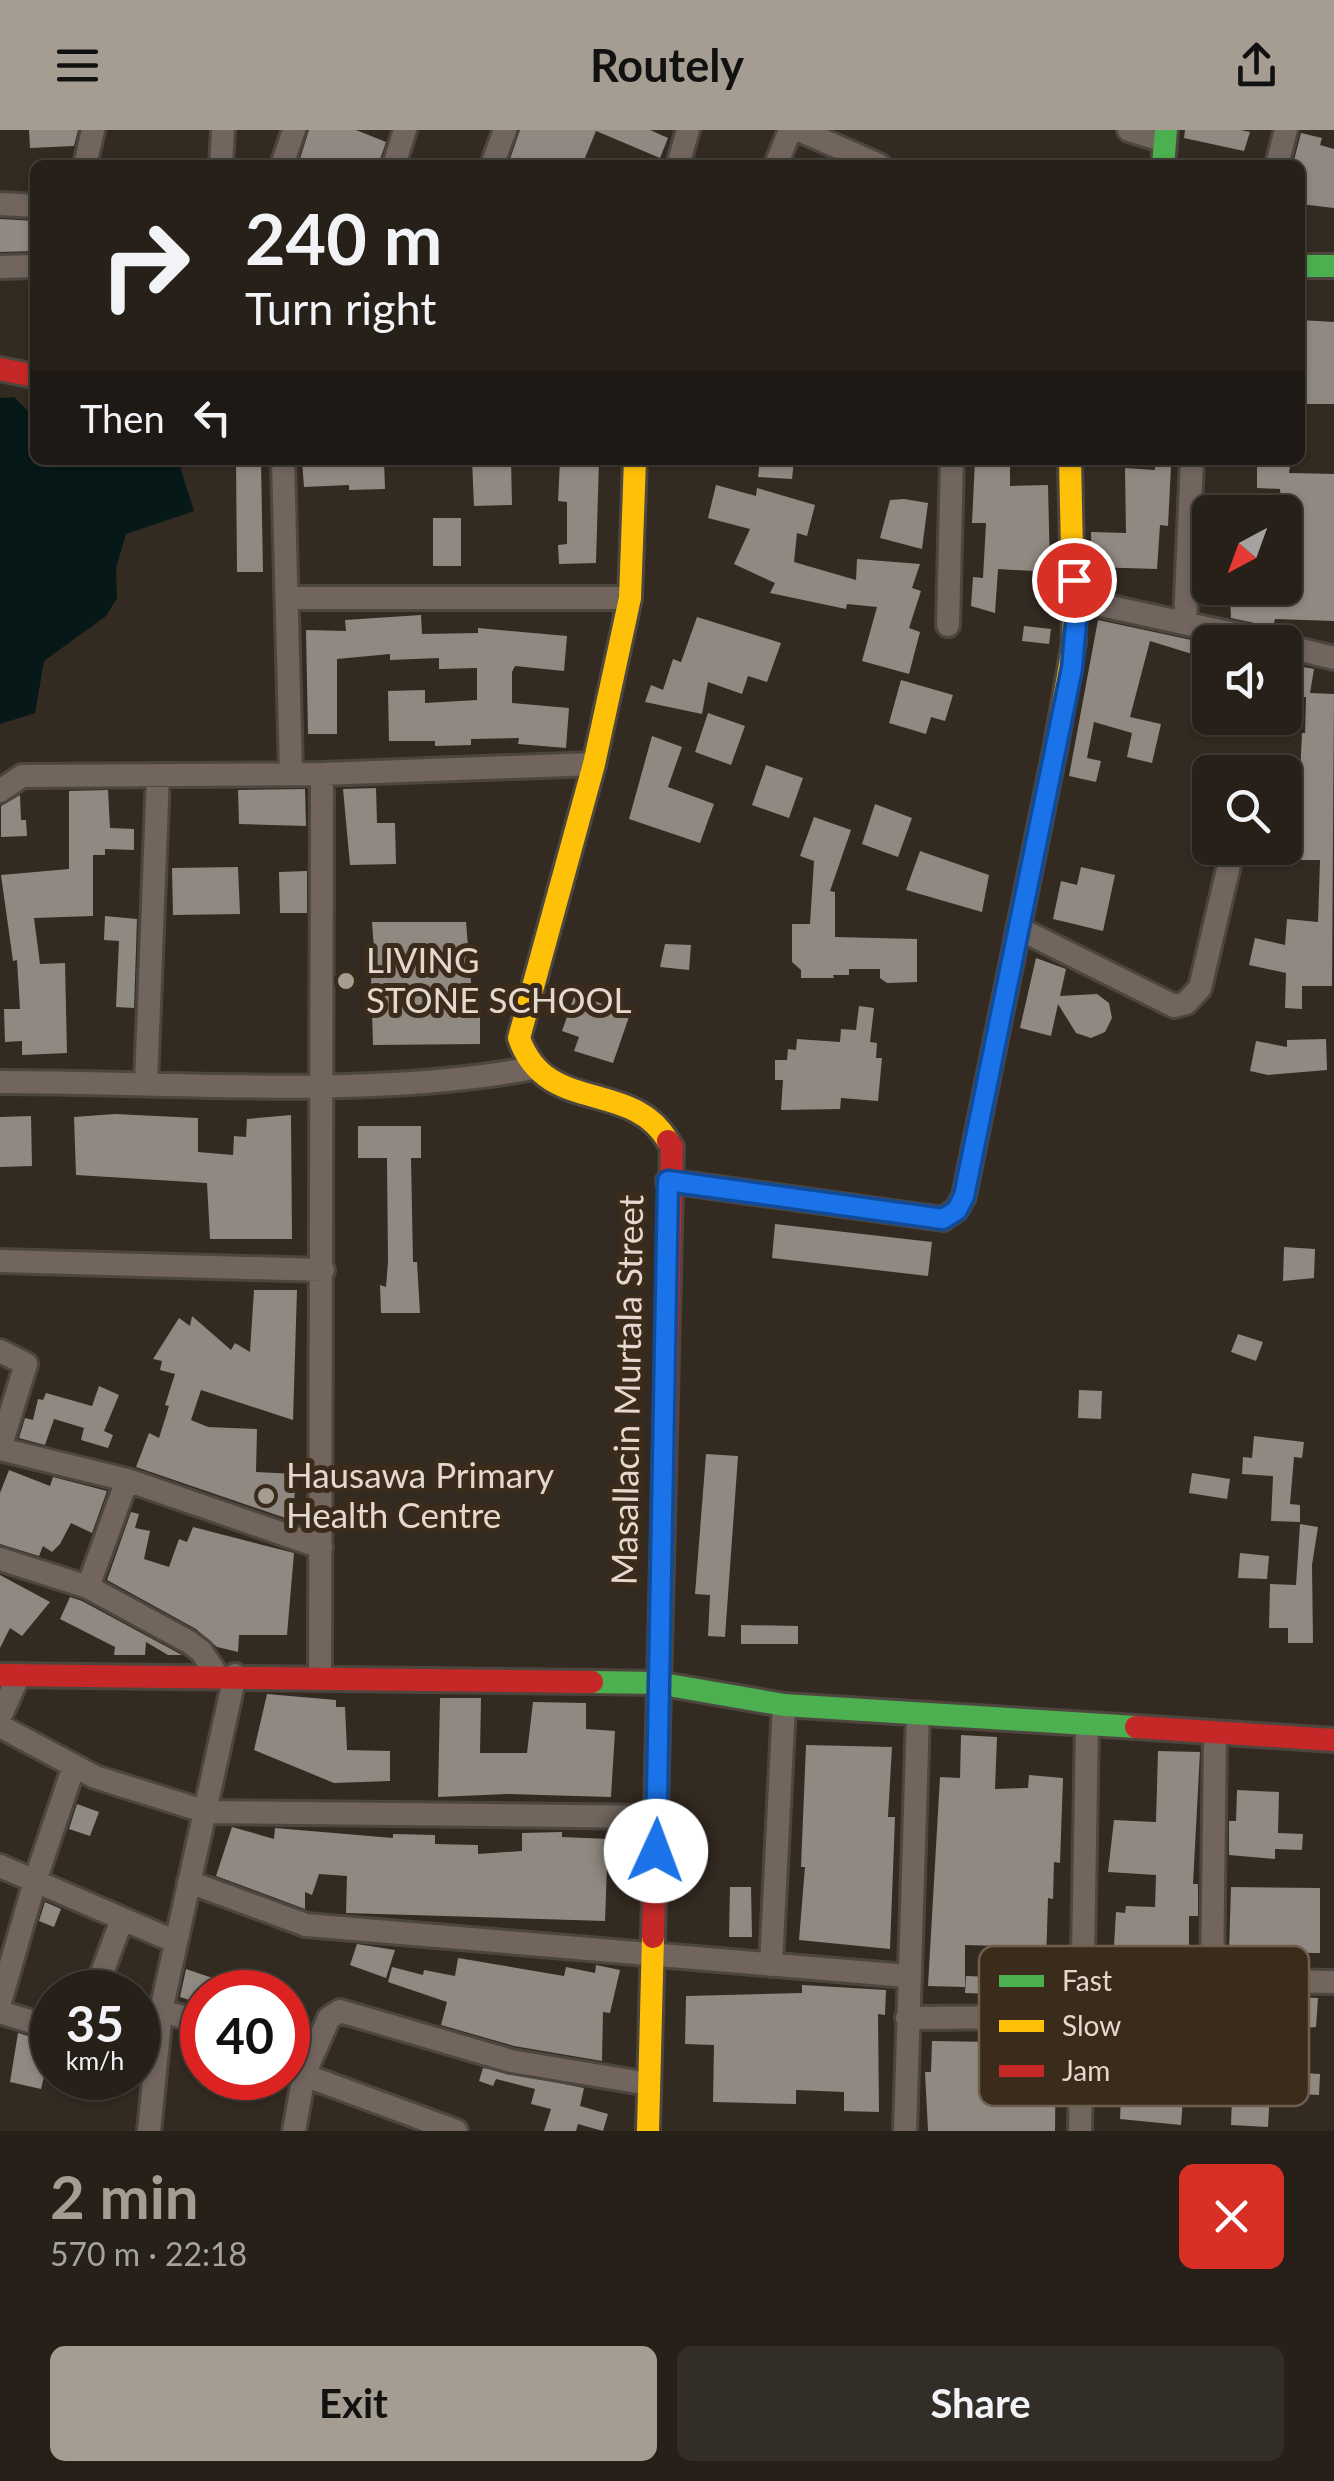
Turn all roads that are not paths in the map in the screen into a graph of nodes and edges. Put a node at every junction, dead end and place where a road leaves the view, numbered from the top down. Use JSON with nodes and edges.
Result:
{"nodes":[{"id":1,"x":93,"y":130,"type":"edge"},
{"id":2,"x":223,"y":130,"type":"edge"},
{"id":3,"x":294,"y":130,"type":"edge"},
{"id":4,"x":405,"y":130,"type":"edge"},
{"id":5,"x":506,"y":130,"type":"edge"},
{"id":6,"x":688,"y":130,"type":"edge"},
{"id":7,"x":790,"y":130,"type":"edge"},
{"id":8,"x":798,"y":130,"type":"edge"},
{"id":9,"x":1129,"y":130,"type":"edge"},
{"id":10,"x":1286,"y":130,"type":"edge"},
{"id":11,"x":1166,"y":135,"type":"edge"},
{"id":12,"x":85,"y":160,"type":"edge"},
{"id":13,"x":221,"y":160,"type":"edge"},
{"id":14,"x":284,"y":160,"type":"edge"},
{"id":15,"x":396,"y":160,"type":"edge"},
{"id":16,"x":494,"y":160,"type":"edge"},
{"id":17,"x":679,"y":160,"type":"edge"},
{"id":18,"x":778,"y":160,"type":"edge"},
{"id":19,"x":867,"y":160,"type":"edge"},
{"id":20,"x":1164,"y":160,"type":"edge"},
{"id":21,"x":1278,"y":160,"type":"edge"},
{"id":22,"x":0,"y":204,"type":"edge"},
{"id":23,"x":30,"y":206,"type":"edge"},
{"id":24,"x":30,"y":266,"type":"edge"},
{"id":25,"x":1305,"y":266,"type":"edge"},
{"id":26,"x":1334,"y":266,"type":"edge"},
{"id":27,"x":0,"y":268,"type":"edge"},
{"id":28,"x":0,"y":369,"type":"edge"},
{"id":29,"x":30,"y":375,"type":"edge"},
{"id":30,"x":283,"y":465,"type":"edge"},
{"id":31,"x":636,"y":465,"type":"edge"},
{"id":32,"x":952,"y":465,"type":"edge"},
{"id":33,"x":1070,"y":465,"type":"edge"},
{"id":34,"x":1192,"y":465,"type":"edge"},
{"id":35,"x":288,"y":598,"type":"junction"},
{"id":36,"x":630,"y":598,"type":"junction"},
{"id":37,"x":1078,"y":600,"type":"junction"},
{"id":38,"x":1185,"y":622,"type":"junction"},
{"id":39,"x":948,"y":625,"type":"dead end"},
{"id":40,"x":1198,"y":625,"type":"edge"},
{"id":41,"x":1302,"y":650,"type":"edge"},
{"id":42,"x":1334,"y":658,"type":"edge"},
{"id":43,"x":594,"y":764,"type":"junction"},
{"id":44,"x":290,"y":772,"type":"junction"},
{"id":45,"x":322,"y":774,"type":"junction"},
{"id":46,"x":158,"y":776,"type":"junction"},
{"id":47,"x":0,"y":791,"type":"edge"},
{"id":48,"x":1229,"y":865,"type":"edge"},
{"id":49,"x":1018,"y":928,"type":"junction"},
{"id":50,"x":528,"y":1068,"type":"junction"},
{"id":51,"x":0,"y":1082,"type":"edge"},
{"id":52,"x":146,"y":1082,"type":"junction"},
{"id":53,"x":324,"y":1084,"type":"junction"},
{"id":54,"x":668,"y":1181,"type":"junction"},
{"id":55,"x":0,"y":1262,"type":"edge"},
{"id":56,"x":323,"y":1270,"type":"junction"},
{"id":57,"x":0,"y":1352,"type":"edge"},
{"id":58,"x":0,"y":1449,"type":"edge"},
{"id":59,"x":127,"y":1480,"type":"junction"},
{"id":60,"x":321,"y":1547,"type":"junction"},
{"id":61,"x":0,"y":1559,"type":"edge"},
{"id":62,"x":88,"y":1587,"type":"junction"},
{"id":63,"x":226,"y":1674,"type":"junction"},
{"id":64,"x":10,"y":1675,"type":"edge"},
{"id":65,"x":320,"y":1676,"type":"junction"},
{"id":66,"x":657,"y":1684,"type":"junction"},
{"id":67,"x":784,"y":1704,"type":"junction"},
{"id":68,"x":918,"y":1714,"type":"junction"},
{"id":69,"x":0,"y":1717,"type":"edge"},
{"id":70,"x":1087,"y":1725,"type":"junction"},
{"id":71,"x":0,"y":1726,"type":"edge"},
{"id":72,"x":1215,"y":1733,"type":"junction"},
{"id":73,"x":1334,"y":1740,"type":"edge"},
{"id":74,"x":74,"y":1766,"type":"junction"},
{"id":75,"x":207,"y":1812,"type":"junction"},
{"id":76,"x":658,"y":1817,"type":"junction"},
{"id":77,"x":0,"y":1866,"type":"edge"},
{"id":78,"x":35,"y":1881,"type":"junction"},
{"id":79,"x":189,"y":1882,"type":"junction"},
{"id":80,"x":122,"y":1919,"type":"junction"},
{"id":81,"x":176,"y":1942,"type":"junction"},
{"id":82,"x":1084,"y":1946,"type":"edge"},
{"id":83,"x":1212,"y":1946,"type":"edge"},
{"id":84,"x":652,"y":1955,"type":"junction"},
{"id":85,"x":771,"y":1964,"type":"junction"},
{"id":86,"x":103,"y":1970,"type":"edge"},
{"id":87,"x":907,"y":1976,"type":"junction"},
{"id":88,"x":1309,"y":1982,"type":"edge"},
{"id":89,"x":1334,"y":1982,"type":"edge"},
{"id":90,"x":0,"y":2002,"type":"edge"},
{"id":91,"x":161,"y":2010,"type":"junction"},
{"id":92,"x":0,"y":2012,"type":"edge"},
{"id":93,"x":160,"y":2013,"type":"edge"},
{"id":94,"x":180,"y":2016,"type":"edge"},
{"id":95,"x":907,"y":2018,"type":"junction"},
{"id":96,"x":979,"y":2018,"type":"edge"},
{"id":97,"x":30,"y":2021,"type":"edge"},
{"id":98,"x":310,"y":2063,"type":"edge"},
{"id":99,"x":310,"y":2065,"type":"edge"},
{"id":100,"x":649,"y":2084,"type":"junction"},
{"id":101,"x":148,"y":2100,"type":"edge"},
{"id":102,"x":301,"y":2100,"type":"edge"},
{"id":103,"x":1080,"y":2106,"type":"edge"},
{"id":104,"x":445,"y":2129,"type":"edge"},
{"id":105,"x":149,"y":2131,"type":"edge"},
{"id":106,"x":294,"y":2131,"type":"edge"},
{"id":107,"x":648,"y":2131,"type":"edge"},
{"id":108,"x":905,"y":2131,"type":"edge"},
{"id":109,"x":1080,"y":2131,"type":"edge"}],
"edges":[{"from":1,"to":12,"type":"street"},
{"from":2,"to":13,"type":"street"},
{"from":3,"to":14,"type":"street"},
{"from":4,"to":15,"type":"street"},
{"from":5,"to":16,"type":"street"},
{"from":6,"to":17,"type":"street"},
{"from":7,"to":18,"type":"street"},
{"from":8,"to":19,"type":"street"},
{"from":9,"to":11,"type":"street"},
{"from":10,"to":21,"type":"street"},
{"from":11,"to":20,"type":"street"},
{"from":22,"to":23,"type":"street"},
{"from":24,"to":27,"type":"street"},
{"from":25,"to":26,"type":"street"},
{"from":28,"to":29,"type":"street"},
{"from":30,"to":35,"type":"street"},
{"from":31,"to":36,"type":"street"},
{"from":32,"to":39,"type":"street"},
{"from":33,"to":37,"type":"street"},
{"from":34,"to":38,"type":"street"},
{"from":35,"to":36,"type":"street"},
{"from":35,"to":44,"type":"street"},
{"from":36,"to":43,"type":"street"},
{"from":37,"to":38,"type":"street"},
{"from":37,"to":49,"type":"street"},
{"from":38,"to":40,"type":"street"},
{"from":41,"to":42,"type":"street"},
{"from":43,"to":45,"type":"street"},
{"from":43,"to":50,"type":"street"},
{"from":44,"to":45,"type":"street"},
{"from":44,"to":46,"type":"street"},
{"from":45,"to":53,"type":"street"},
{"from":46,"to":47,"type":"street"},
{"from":46,"to":52,"type":"street"},
{"from":48,"to":49,"type":"street"},
{"from":49,"to":54,"type":"street"},
{"from":50,"to":53,"type":"street"},
{"from":50,"to":54,"type":"street","name":"Masallacin Murtala Street"},
{"from":51,"to":52,"type":"street"},
{"from":52,"to":53,"type":"street"},
{"from":53,"to":56,"type":"street"},
{"from":54,"to":66,"type":"street","name":"Masallacin Murtala Street"},
{"from":55,"to":56,"type":"street"},
{"from":56,"to":60,"type":"street"},
{"from":57,"to":58,"type":"street"},
{"from":58,"to":59,"type":"street"},
{"from":59,"to":60,"type":"street"},
{"from":59,"to":62,"type":"street"},
{"from":60,"to":65,"type":"street"},
{"from":61,"to":62,"type":"street"},
{"from":62,"to":63,"type":"street"},
{"from":63,"to":64,"type":"street"},
{"from":63,"to":65,"type":"street"},
{"from":63,"to":75,"type":"street"},
{"from":64,"to":69,"type":"street"},
{"from":65,"to":66,"type":"street"},
{"from":66,"to":67,"type":"street"},
{"from":66,"to":76,"type":"street","name":"Masallacin Murtala Street"},
{"from":67,"to":68,"type":"street"},
{"from":67,"to":85,"type":"street"},
{"from":68,"to":70,"type":"street"},
{"from":68,"to":87,"type":"street"},
{"from":70,"to":72,"type":"street"},
{"from":70,"to":82,"type":"street"},
{"from":71,"to":74,"type":"street"},
{"from":72,"to":73,"type":"street"},
{"from":72,"to":83,"type":"street"},
{"from":74,"to":75,"type":"street"},
{"from":74,"to":78,"type":"street"},
{"from":75,"to":76,"type":"street"},
{"from":75,"to":79,"type":"street"},
{"from":76,"to":84,"type":"street","name":"Masallacin Murtala Street"},
{"from":77,"to":78,"type":"street"},
{"from":78,"to":80,"type":"street"},
{"from":78,"to":90,"type":"street"},
{"from":79,"to":81,"type":"street"},
{"from":79,"to":84,"type":"street"},
{"from":80,"to":81,"type":"street"},
{"from":80,"to":86,"type":"street"},
{"from":81,"to":91,"type":"street"},
{"from":84,"to":85,"type":"street"},
{"from":84,"to":100,"type":"street","name":"Masallacin Murtala Street"},
{"from":85,"to":87,"type":"street"},
{"from":87,"to":95,"type":"street"},
{"from":88,"to":89,"type":"street"},
{"from":91,"to":93,"type":"street"},
{"from":91,"to":94,"type":"street"},
{"from":92,"to":97,"type":"street"},
{"from":95,"to":96,"type":"street"},
{"from":95,"to":108,"type":"street"},
{"from":98,"to":100,"type":"street"},
{"from":99,"to":104,"type":"street"},
{"from":100,"to":107,"type":"street","name":"Masallacin Murtala Street"},
{"from":101,"to":105,"type":"street"},
{"from":102,"to":106,"type":"street"},
{"from":103,"to":109,"type":"street"}]}
